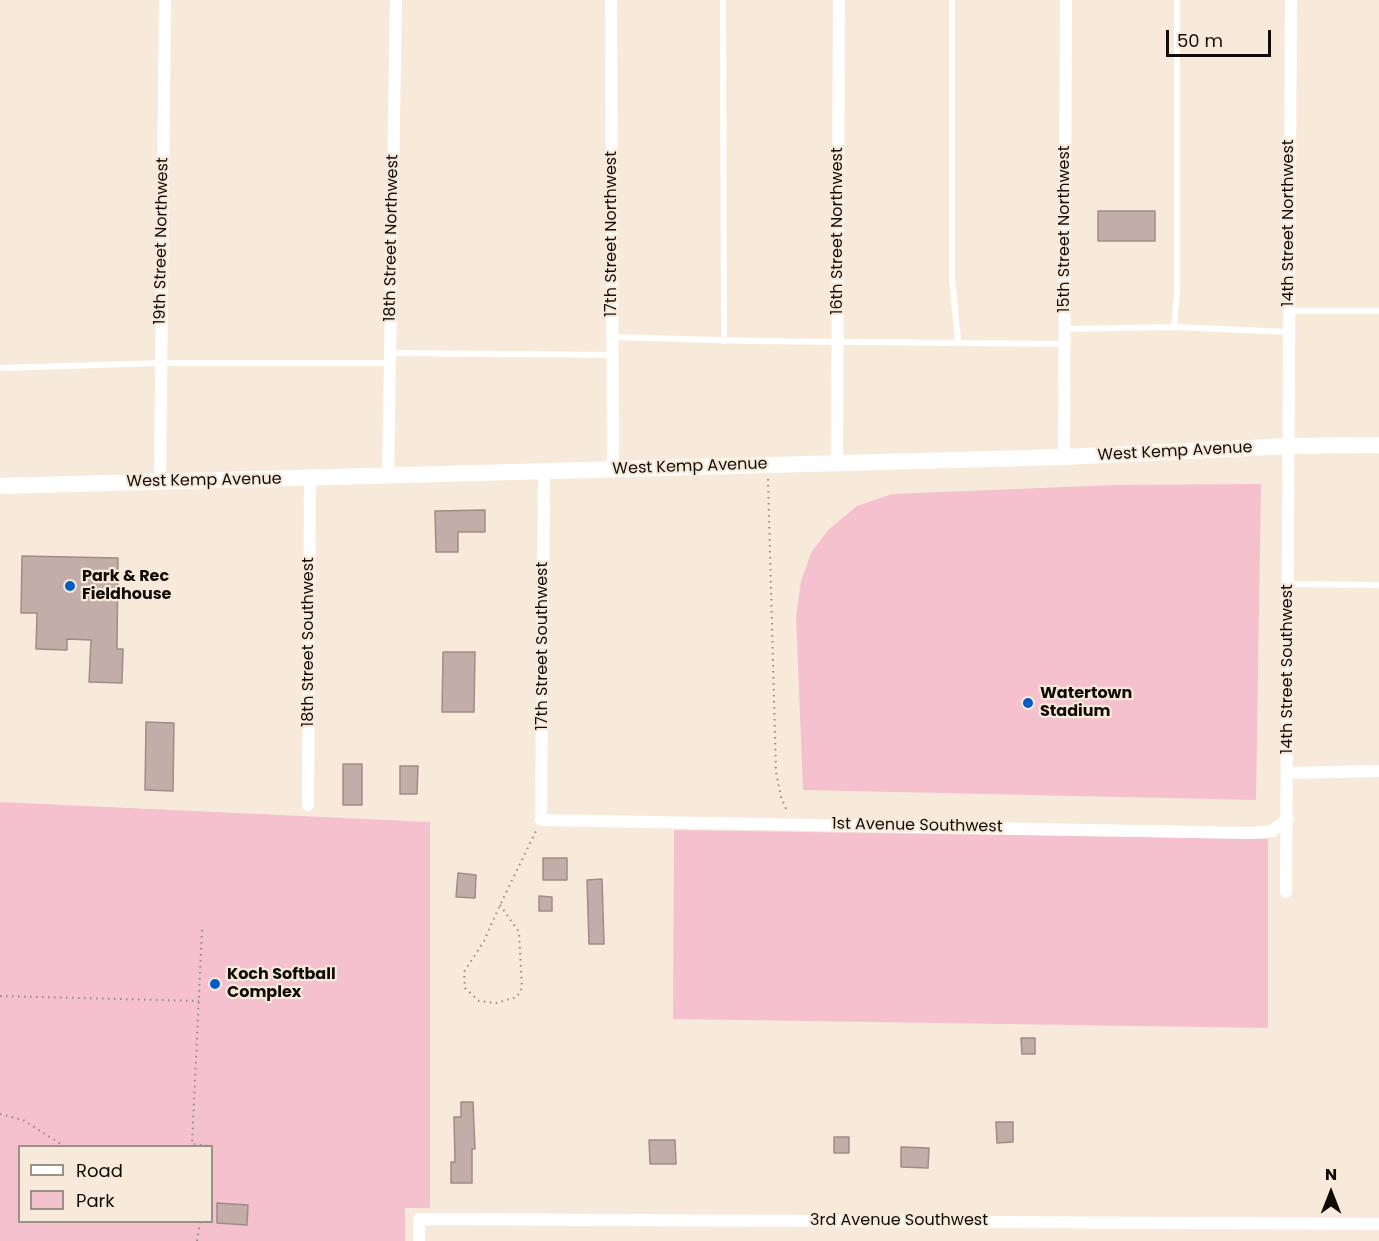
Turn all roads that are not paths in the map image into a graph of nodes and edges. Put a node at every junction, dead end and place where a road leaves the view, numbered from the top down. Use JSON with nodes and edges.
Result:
{"nodes":[{"id":1,"x":165,"y":0,"type":"edge"},
{"id":2,"x":396,"y":0,"type":"edge"},
{"id":3,"x":611,"y":0,"type":"edge"},
{"id":4,"x":723,"y":0,"type":"edge"},
{"id":5,"x":839,"y":0,"type":"edge"},
{"id":6,"x":952,"y":0,"type":"edge"},
{"id":7,"x":1066,"y":0,"type":"edge"},
{"id":8,"x":1178,"y":0,"type":"edge"},
{"id":9,"x":1291,"y":0,"type":"edge"},
{"id":10,"x":1289,"y":311,"type":"junction"},
{"id":11,"x":1379,"y":311,"type":"edge"},
{"id":12,"x":1173,"y":327,"type":"junction"},
{"id":13,"x":1065,"y":329,"type":"junction"},
{"id":14,"x":1289,"y":332,"type":"junction"},
{"id":15,"x":612,"y":337,"type":"junction"},
{"id":16,"x":724,"y":341,"type":"junction"},
{"id":17,"x":958,"y":341,"type":"junction"},
{"id":18,"x":837,"y":342,"type":"junction"},
{"id":19,"x":1064,"y":344,"type":"junction"},
{"id":20,"x":613,"y":355,"type":"junction"},
{"id":21,"x":390,"y":358,"type":"junction"},
{"id":22,"x":161,"y":363,"type":"junction"},
{"id":23,"x":0,"y":368,"type":"edge"},
{"id":24,"x":1379,"y":445,"type":"edge"},
{"id":25,"x":1290,"y":446,"type":"junction"},
{"id":26,"x":1064,"y":458,"type":"junction"},
{"id":27,"x":837,"y":462,"type":"junction"},
{"id":28,"x":613,"y":469,"type":"junction"},
{"id":29,"x":544,"y":472,"type":"junction"},
{"id":30,"x":388,"y":476,"type":"junction"},
{"id":31,"x":310,"y":479,"type":"junction"},
{"id":32,"x":160,"y":483,"type":"junction"},
{"id":33,"x":0,"y":486,"type":"edge"},
{"id":34,"x":1288,"y":584,"type":"junction"},
{"id":35,"x":1379,"y":585,"type":"edge"},
{"id":36,"x":1379,"y":771,"type":"edge"},
{"id":37,"x":1288,"y":773,"type":"junction"},
{"id":38,"x":308,"y":805,"type":"dead end"},
{"id":39,"x":1288,"y":819,"type":"junction"},
{"id":40,"x":541,"y":820,"type":"joint"},
{"id":41,"x":1286,"y":892,"type":"dead end"},
{"id":42,"x":1379,"y":1224,"type":"edge"},
{"id":43,"x":419,"y":1241,"type":"edge"}],
"edges":[{"from":1,"to":22,"type":"street","name":"19th Street Northwest"},
{"from":2,"to":21,"type":"street","name":"18th Street Northwest"},
{"from":3,"to":15,"type":"street","name":"17th Street Northwest"},
{"from":4,"to":16,"type":"lane"},
{"from":5,"to":18,"type":"street","name":"16th Street Northwest"},
{"from":6,"to":17,"type":"lane"},
{"from":7,"to":13,"type":"street","name":"15th Street Northwest"},
{"from":8,"to":12,"type":"lane"},
{"from":9,"to":10,"type":"street","name":"14th Street Northwest"},
{"from":10,"to":11,"type":"lane"},
{"from":10,"to":14,"type":"street","name":"14th Street Northwest"},
{"from":12,"to":13,"type":"lane"},
{"from":12,"to":14,"type":"lane"},
{"from":13,"to":19,"type":"street","name":"15th Street Northwest"},
{"from":14,"to":25,"type":"street","name":"14th Street Northwest"},
{"from":15,"to":16,"type":"lane"},
{"from":15,"to":20,"type":"street","name":"17th Street Northwest"},
{"from":16,"to":18,"type":"lane"},
{"from":17,"to":18,"type":"lane"},
{"from":17,"to":19,"type":"lane"},
{"from":18,"to":27,"type":"street","name":"16th Street Northwest"},
{"from":19,"to":26,"type":"street","name":"15th Street Northwest"},
{"from":20,"to":21,"type":"lane"},
{"from":20,"to":28,"type":"street","name":"17th Street Northwest"},
{"from":21,"to":22,"type":"lane"},
{"from":21,"to":30,"type":"street","name":"18th Street Northwest"},
{"from":22,"to":23,"type":"lane"},
{"from":22,"to":32,"type":"street","name":"19th Street Northwest"},
{"from":24,"to":25,"type":"street","name":"West Kemp Avenue"},
{"from":25,"to":26,"type":"street","name":"West Kemp Avenue"},
{"from":25,"to":34,"type":"street","name":"14th Street Southwest"},
{"from":26,"to":27,"type":"street","name":"West Kemp Avenue"},
{"from":27,"to":28,"type":"street","name":"West Kemp Avenue"},
{"from":28,"to":29,"type":"street","name":"West Kemp Avenue"},
{"from":29,"to":30,"type":"street","name":"West Kemp Avenue"},
{"from":29,"to":40,"type":"street","name":"17th Street Southwest"},
{"from":30,"to":31,"type":"street","name":"West Kemp Avenue"},
{"from":31,"to":32,"type":"street","name":"West Kemp Avenue"},
{"from":31,"to":38,"type":"street","name":"18th Street Southwest"},
{"from":32,"to":33,"type":"street","name":"West Kemp Avenue"},
{"from":34,"to":35,"type":"lane"},
{"from":34,"to":37,"type":"street","name":"14th Street Southwest"},
{"from":36,"to":37,"type":"street"},
{"from":37,"to":39,"type":"street","name":"14th Street Southwest"},
{"from":39,"to":40,"type":"street","name":"1st Avenue Southwest"},
{"from":39,"to":41,"type":"street","name":"14th Street Southwest"},
{"from":42,"to":43,"type":"street","name":"3rd Avenue Southwest"}]}
